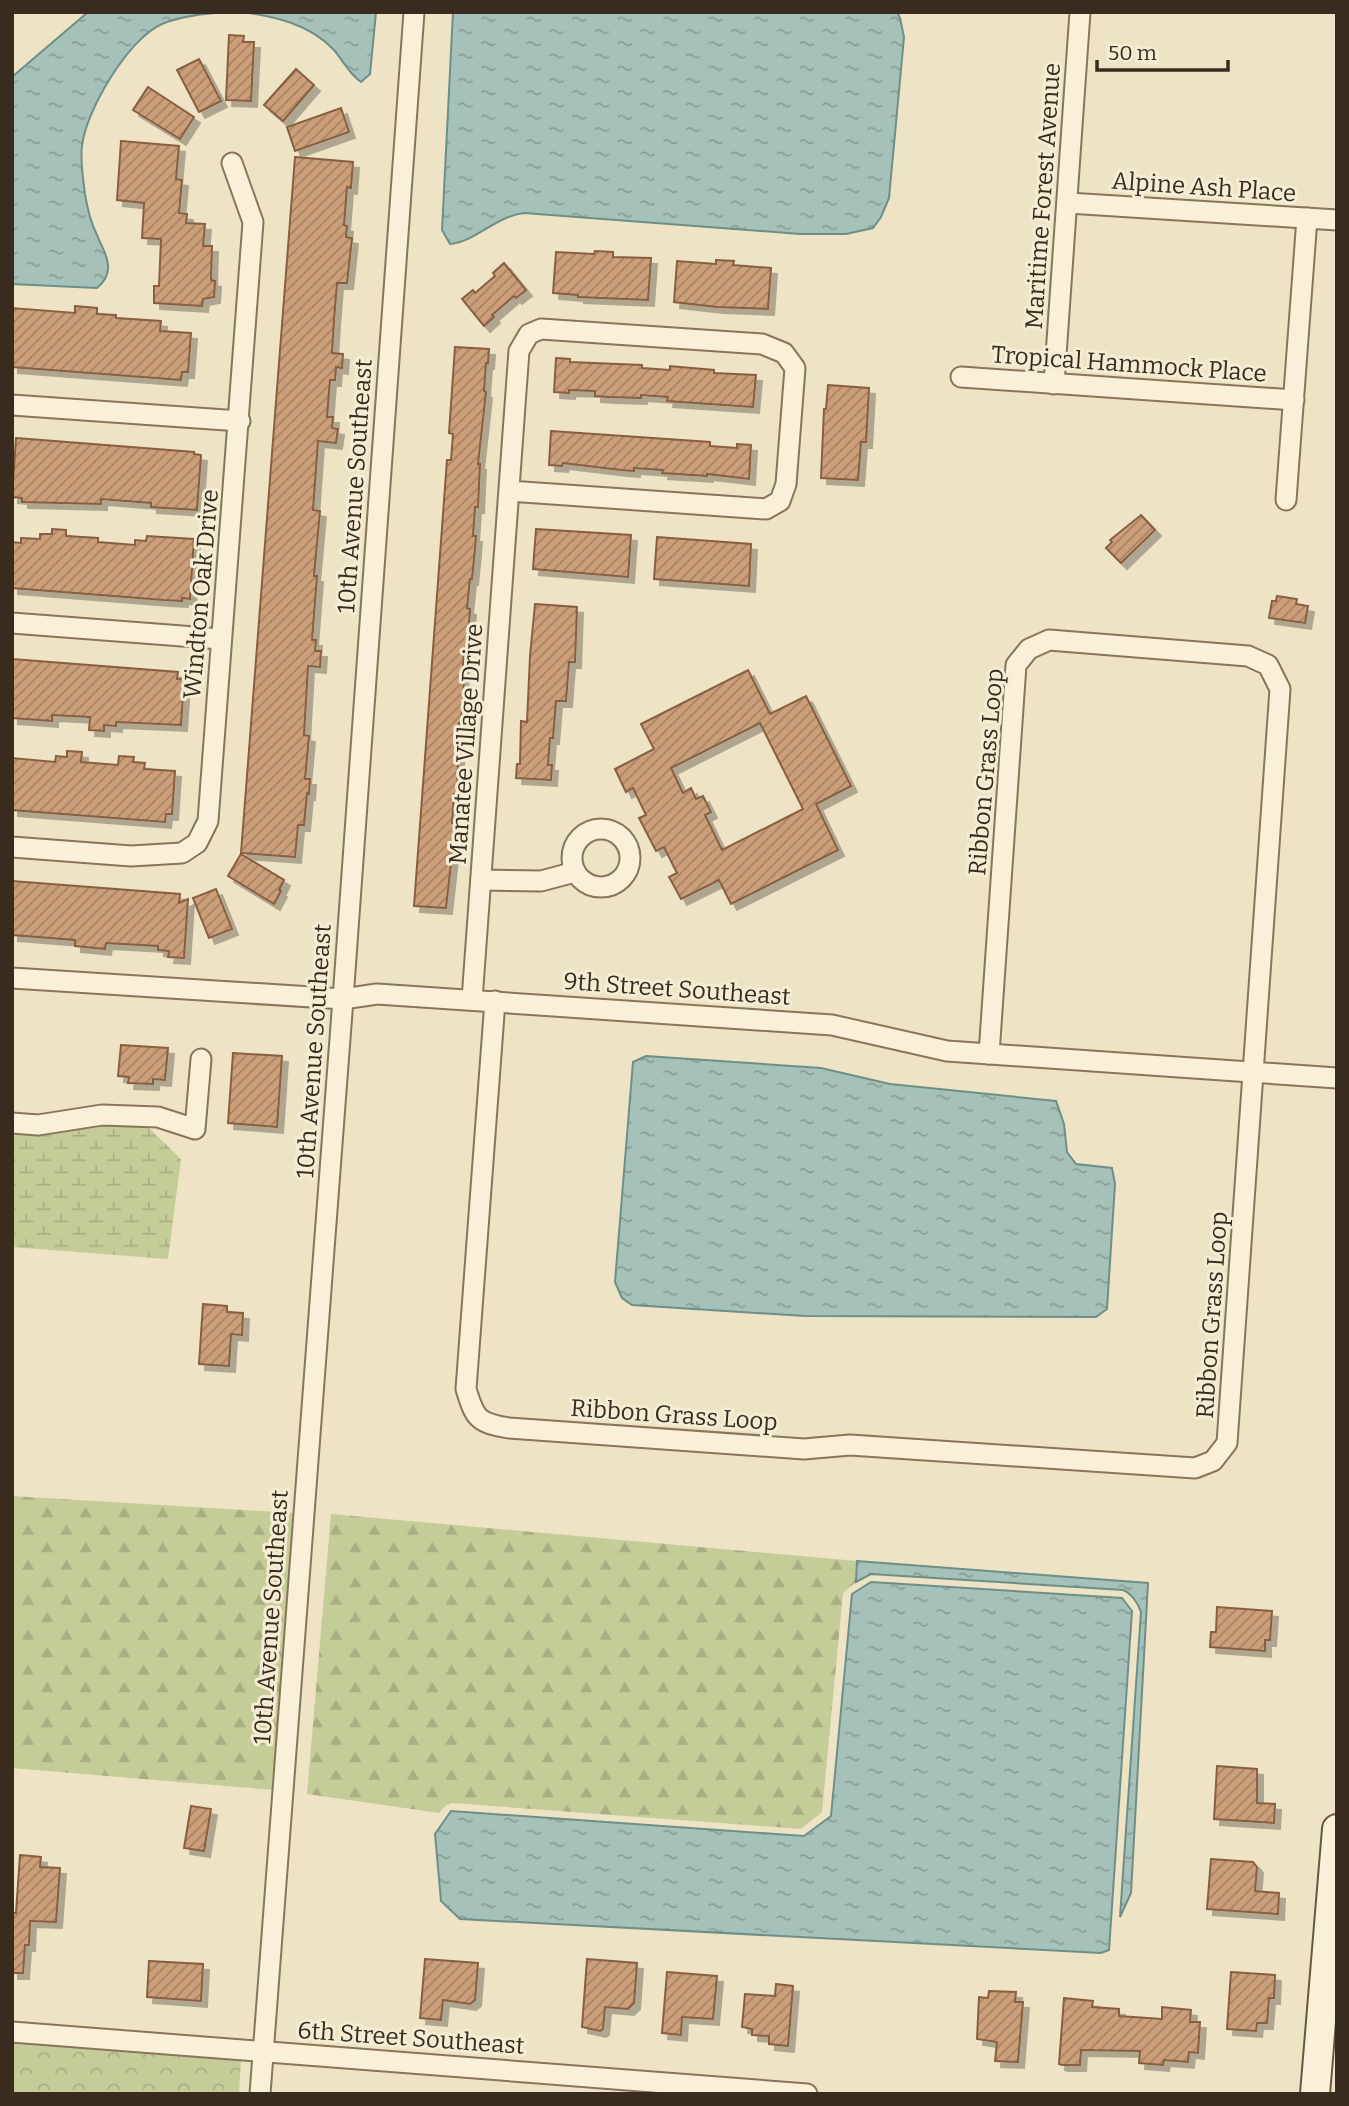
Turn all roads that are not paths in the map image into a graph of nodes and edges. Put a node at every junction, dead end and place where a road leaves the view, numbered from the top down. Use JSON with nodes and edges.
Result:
{"nodes":[{"id":1,"x":414,"y":12,"type":"edge"},
{"id":2,"x":1080,"y":12,"type":"edge"},
{"id":3,"x":232,"y":163,"type":"dead end"},
{"id":4,"x":1068,"y":203,"type":"junction"},
{"id":5,"x":1307,"y":218,"type":"junction"},
{"id":6,"x":1337,"y":220,"type":"edge"},
{"id":7,"x":961,"y":377,"type":"dead end"},
{"id":8,"x":1054,"y":384,"type":"junction"},
{"id":9,"x":1294,"y":400,"type":"junction"},
{"id":10,"x":12,"y":405,"type":"edge"},
{"id":11,"x":240,"y":421,"type":"junction"},
{"id":12,"x":509,"y":491,"type":"junction"},
{"id":13,"x":1286,"y":500,"type":"dead end"},
{"id":14,"x":12,"y":623,"type":"edge"},
{"id":15,"x":220,"y":639,"type":"junction"},
{"id":16,"x":12,"y":847,"type":"edge"},
{"id":17,"x":575,"y":872,"type":"dead end"},
{"id":18,"x":481,"y":880,"type":"junction"},
{"id":19,"x":12,"y":978,"type":"edge"},
{"id":20,"x":343,"y":999,"type":"junction"},
{"id":21,"x":472,"y":1000,"type":"junction"},
{"id":22,"x":495,"y":1001,"type":"junction"},
{"id":23,"x":989,"y":1054,"type":"junction"},
{"id":24,"x":201,"y":1059,"type":"dead end"},
{"id":25,"x":1254,"y":1072,"type":"junction"},
{"id":26,"x":1337,"y":1078,"type":"edge"},
{"id":27,"x":12,"y":1123,"type":"edge"},
{"id":28,"x":1337,"y":1829,"type":"edge"},
{"id":29,"x":12,"y":2032,"type":"edge"},
{"id":30,"x":263,"y":2051,"type":"junction"},
{"id":31,"x":659,"y":2088,"type":"edge"},
{"id":32,"x":260,"y":2094,"type":"edge"},
{"id":33,"x":807,"y":2094,"type":"edge"},
{"id":34,"x":1315,"y":2094,"type":"edge"}],
"edges":[{"from":1,"to":20,"type":"street","name":"10th Avenue Southeast"},
{"from":2,"to":4,"type":"street","name":"Maritime Forest Avenue"},
{"from":3,"to":11,"type":"street","name":"Windton Oak Drive"},
{"from":4,"to":5,"type":"street","name":"Alpine Ash Place"},
{"from":4,"to":8,"type":"street","name":"Maritime Forest Avenue"},
{"from":5,"to":6,"type":"street","name":"Alpine Ash Place"},
{"from":5,"to":9,"type":"street"},
{"from":7,"to":8,"type":"street","name":"Tropical Hammock Place"},
{"from":8,"to":9,"type":"street","name":"Tropical Hammock Place"},
{"from":9,"to":13,"type":"street"},
{"from":10,"to":11,"type":"street"},
{"from":11,"to":15,"type":"street","name":"Windton Oak Drive"},
{"from":12,"to":12,"type":"street","name":"Manatee Village Drive"},
{"from":12,"to":18,"type":"street","name":"Manatee Village Drive"},
{"from":14,"to":15,"type":"street"},
{"from":15,"to":16,"type":"street","name":"Windton Oak Drive"},
{"from":17,"to":18,"type":"street"},
{"from":18,"to":21,"type":"street","name":"Manatee Village Drive"},
{"from":19,"to":20,"type":"street","name":"9th Street Southeast"},
{"from":20,"to":21,"type":"street","name":"9th Street Southeast"},
{"from":20,"to":30,"type":"street","name":"10th Avenue Southeast"},
{"from":21,"to":22,"type":"street","name":"9th Street Southeast"},
{"from":22,"to":23,"type":"street","name":"9th Street Southeast"},
{"from":22,"to":25,"type":"street","name":"Ribbon Grass Loop"},
{"from":23,"to":25,"type":"street","name":"9th Street Southeast"},
{"from":23,"to":25,"type":"street","name":"Ribbon Grass Loop"},
{"from":24,"to":27,"type":"street"},
{"from":25,"to":26,"type":"street","name":"9th Street Southeast"},
{"from":28,"to":34,"type":"street"},
{"from":29,"to":30,"type":"street","name":"6th Street Southeast"},
{"from":30,"to":31,"type":"street","name":"6th Street Southeast"},
{"from":30,"to":32,"type":"street","name":"10th Avenue Southeast"},
{"from":31,"to":33,"type":"street","name":"6th Street Southeast"}]}
